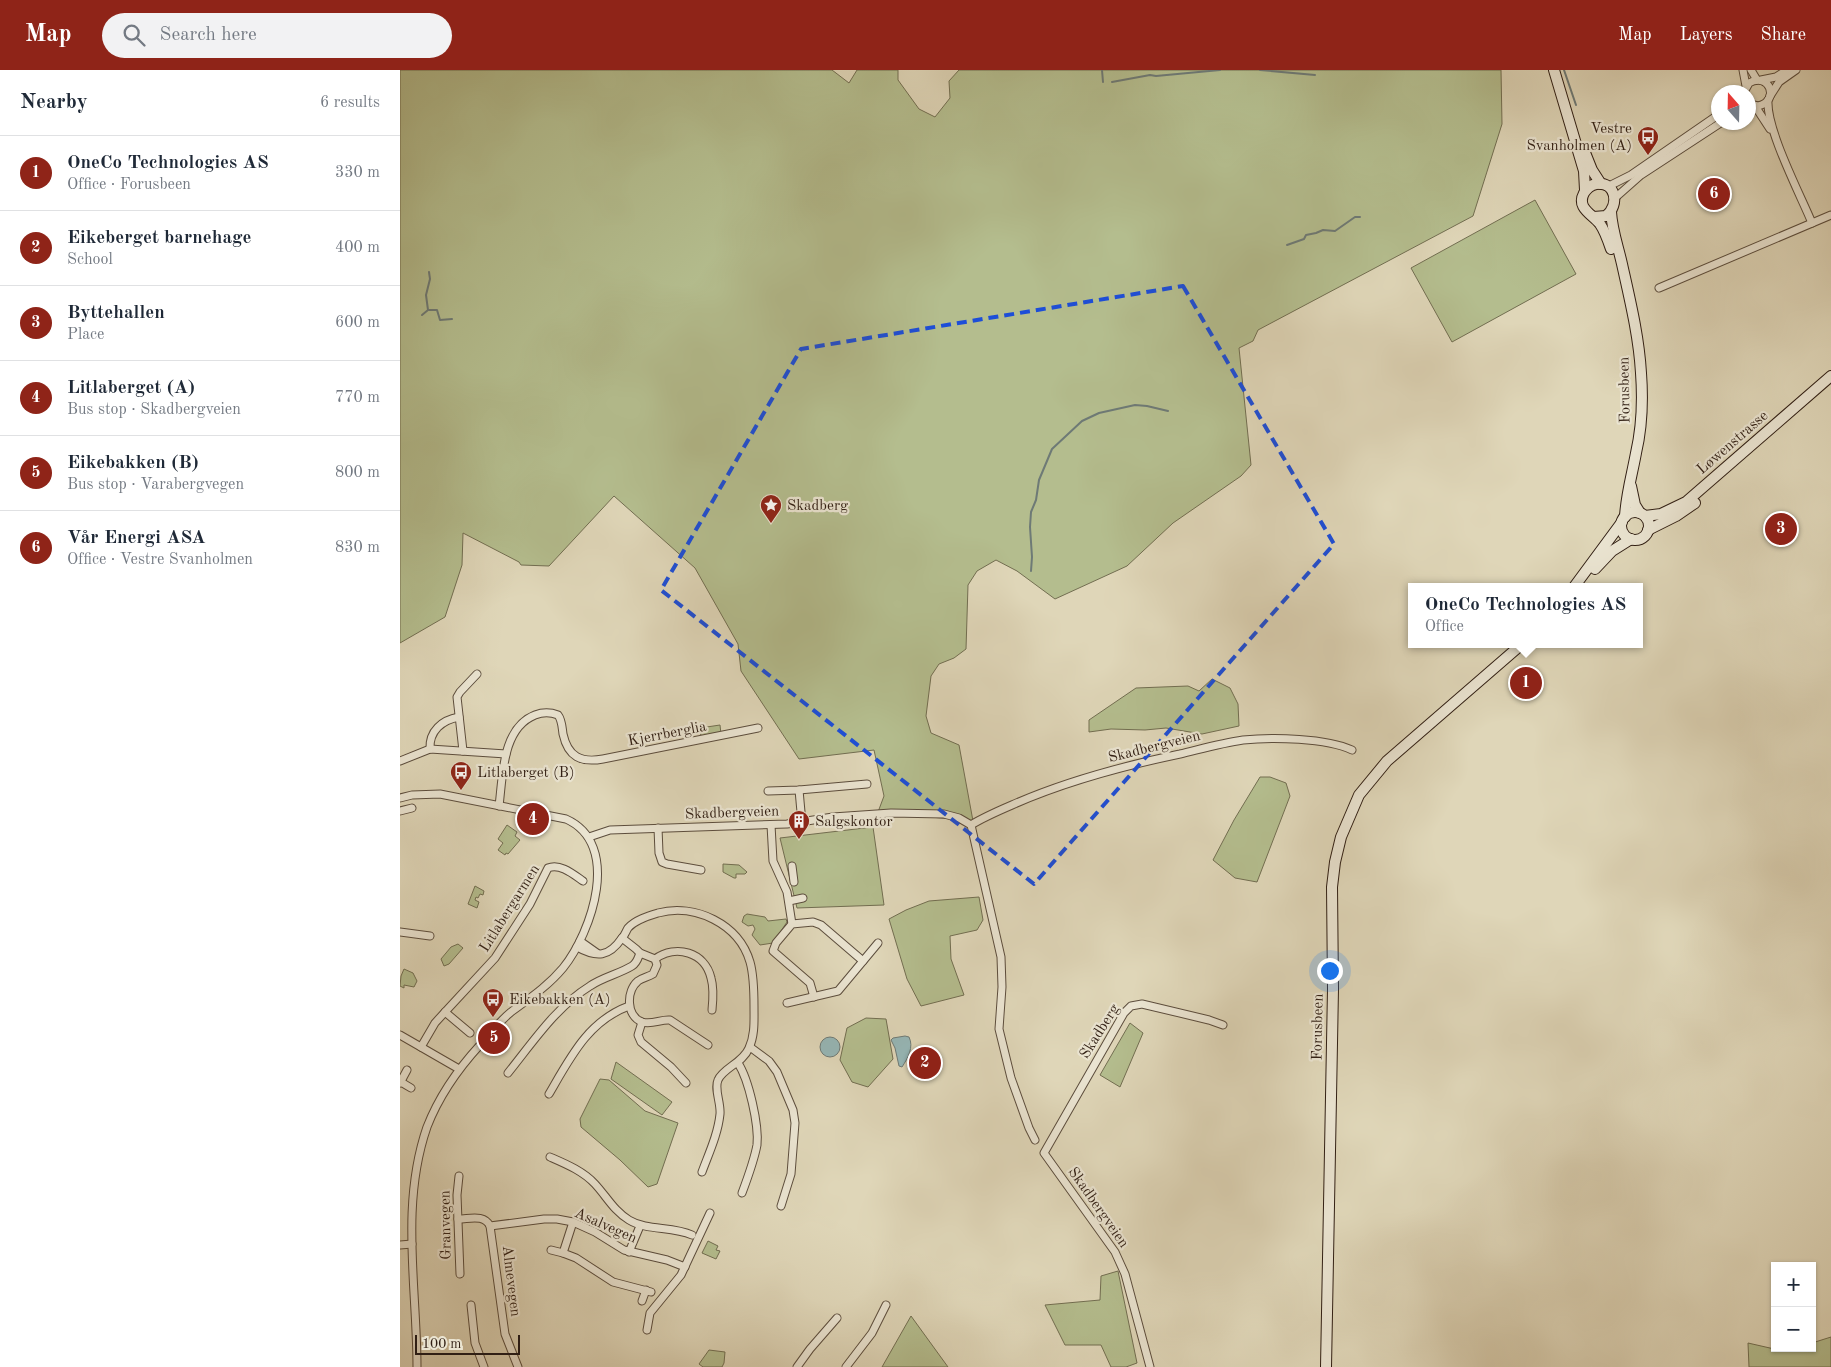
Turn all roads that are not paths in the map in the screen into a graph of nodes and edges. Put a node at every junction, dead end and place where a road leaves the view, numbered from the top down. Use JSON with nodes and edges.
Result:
{"nodes":[{"id":1,"x":1554,"y":70,"type":"edge"},
{"id":2,"x":1743,"y":70,"type":"edge"},
{"id":3,"x":1751,"y":70,"type":"edge"},
{"id":4,"x":1787,"y":70,"type":"edge"},
{"id":5,"x":1796,"y":70,"type":"edge"},
{"id":6,"x":1759,"y":80,"type":"junction"},
{"id":7,"x":1744,"y":85,"type":"edge"},
{"id":8,"x":1748,"y":85,"type":"edge"},
{"id":9,"x":1559,"y":86,"type":"junction"},
{"id":10,"x":1769,"y":98,"type":"junction"},
{"id":11,"x":1756,"y":105,"type":"edge"},
{"id":12,"x":1756,"y":110,"type":"edge"},
{"id":13,"x":1711,"y":120,"type":"edge"},
{"id":14,"x":1711,"y":129,"type":"edge"},
{"id":15,"x":1778,"y":143,"type":"junction"},
{"id":16,"x":1604,"y":185,"type":"junction"},
{"id":17,"x":1585,"y":190,"type":"junction"},
{"id":18,"x":1615,"y":198,"type":"junction"},
{"id":19,"x":1611,"y":212,"type":"junction"},
{"id":20,"x":1831,"y":216,"type":"edge"},
{"id":21,"x":1594,"y":217,"type":"junction"},
{"id":22,"x":1812,"y":223,"type":"junction"},
{"id":23,"x":1659,"y":288,"type":"dead end"},
{"id":24,"x":1629,"y":300,"type":"junction"},
{"id":25,"x":1831,"y":376,"type":"edge"},
{"id":26,"x":1831,"y":382,"type":"edge"},
{"id":27,"x":1630,"y":481,"type":"junction"},
{"id":28,"x":1642,"y":514,"type":"junction"},
{"id":29,"x":1624,"y":519,"type":"junction"},
{"id":30,"x":1648,"y":530,"type":"junction"},
{"id":31,"x":1631,"y":539,"type":"junction"},
{"id":32,"x":1577,"y":583,"type":"edge"},
{"id":33,"x":1583,"y":583,"type":"edge"},
{"id":34,"x":1517,"y":648,"type":"edge"},
{"id":35,"x":477,"y":674,"type":"dead end"},
{"id":36,"x":459,"y":717,"type":"junction"},
{"id":37,"x":758,"y":728,"type":"dead end"},
{"id":38,"x":430,"y":749,"type":"junction"},
{"id":39,"x":1352,"y":750,"type":"dead end"},
{"id":40,"x":463,"y":751,"type":"junction"},
{"id":41,"x":506,"y":754,"type":"junction"},
{"id":42,"x":400,"y":761,"type":"edge"},
{"id":43,"x":867,"y":784,"type":"dead end"},
{"id":44,"x":799,"y":790,"type":"junction"},
{"id":45,"x":768,"y":791,"type":"dead end"},
{"id":46,"x":400,"y":798,"type":"edge"},
{"id":47,"x":499,"y":806,"type":"junction"},
{"id":48,"x":412,"y":808,"type":"dead end"},
{"id":49,"x":400,"y":811,"type":"edge"},
{"id":50,"x":802,"y":823,"type":"junction"},
{"id":51,"x":771,"y":824,"type":"junction"},
{"id":52,"x":971,"y":825,"type":"junction"},
{"id":53,"x":658,"y":828,"type":"junction"},
{"id":54,"x":590,"y":840,"type":"junction"},
{"id":55,"x":792,"y":866,"type":"dead end"},
{"id":56,"x":701,"y":870,"type":"dead end"},
{"id":57,"x":583,"y":881,"type":"dead end"},
{"id":58,"x":794,"y":882,"type":"dead end"},
{"id":59,"x":803,"y":898,"type":"dead end"},
{"id":60,"x":789,"y":901,"type":"junction"},
{"id":61,"x":792,"y":924,"type":"junction"},
{"id":62,"x":400,"y":932,"type":"edge"},
{"id":63,"x":430,"y":936,"type":"dead end"},
{"id":64,"x":622,"y":938,"type":"junction"},
{"id":65,"x":579,"y":944,"type":"junction"},
{"id":66,"x":878,"y":944,"type":"dead end"},
{"id":67,"x":640,"y":953,"type":"junction"},
{"id":68,"x":655,"y":959,"type":"junction"},
{"id":69,"x":863,"y":961,"type":"junction"},
{"id":70,"x":814,"y":997,"type":"junction"},
{"id":71,"x":788,"y":1003,"type":"dead end"},
{"id":72,"x":629,"y":1006,"type":"junction"},
{"id":73,"x":712,"y":1010,"type":"dead end"},
{"id":74,"x":445,"y":1012,"type":"junction"},
{"id":75,"x":642,"y":1022,"type":"junction"},
{"id":76,"x":1223,"y":1025,"type":"dead end"},
{"id":77,"x":470,"y":1033,"type":"dead end"},
{"id":78,"x":400,"y":1035,"type":"edge"},
{"id":79,"x":708,"y":1045,"type":"dead end"},
{"id":80,"x":421,"y":1047,"type":"junction"},
{"id":81,"x":750,"y":1048,"type":"junction"},
{"id":82,"x":738,"y":1063,"type":"junction"},
{"id":83,"x":459,"y":1069,"type":"junction"},
{"id":84,"x":407,"y":1070,"type":"dead end"},
{"id":85,"x":508,"y":1073,"type":"dead end"},
{"id":86,"x":400,"y":1082,"type":"edge"},
{"id":87,"x":686,"y":1083,"type":"dead end"},
{"id":88,"x":411,"y":1088,"type":"dead end"},
{"id":89,"x":549,"y":1094,"type":"dead end"},
{"id":90,"x":1035,"y":1140,"type":"dead end"},
{"id":91,"x":1044,"y":1152,"type":"joint"},
{"id":92,"x":550,"y":1157,"type":"dead end"},
{"id":93,"x":702,"y":1172,"type":"dead end"},
{"id":94,"x":459,"y":1176,"type":"dead end"},
{"id":95,"x":742,"y":1193,"type":"dead end"},
{"id":96,"x":781,"y":1206,"type":"dead end"},
{"id":97,"x":710,"y":1214,"type":"dead end"},
{"id":98,"x":458,"y":1220,"type":"junction"},
{"id":99,"x":573,"y":1222,"type":"junction"},
{"id":100,"x":490,"y":1226,"type":"junction"},
{"id":101,"x":640,"y":1226,"type":"junction"},
{"id":102,"x":692,"y":1235,"type":"dead end"},
{"id":103,"x":400,"y":1244,"type":"edge"},
{"id":104,"x":412,"y":1244,"type":"junction"},
{"id":105,"x":551,"y":1250,"type":"dead end"},
{"id":106,"x":630,"y":1252,"type":"junction"},
{"id":107,"x":563,"y":1253,"type":"junction"},
{"id":108,"x":685,"y":1267,"type":"junction"},
{"id":109,"x":460,"y":1274,"type":"dead end"},
{"id":110,"x":642,"y":1301,"type":"dead end"},
{"id":111,"x":471,"y":1305,"type":"dead end"},
{"id":112,"x":886,"y":1305,"type":"dead end"},
{"id":113,"x":837,"y":1318,"type":"dead end"},
{"id":114,"x":647,"y":1330,"type":"dead end"},
{"id":115,"x":417,"y":1367,"type":"edge"},
{"id":116,"x":484,"y":1367,"type":"edge"},
{"id":117,"x":518,"y":1367,"type":"edge"},
{"id":118,"x":797,"y":1367,"type":"edge"},
{"id":119,"x":846,"y":1367,"type":"edge"},
{"id":120,"x":1150,"y":1367,"type":"edge"},
{"id":121,"x":1326,"y":1367,"type":"edge"}],
"edges":[{"from":1,"to":9,"type":"main road"},
{"from":2,"to":7,"type":"street"},
{"from":3,"to":6,"type":"street"},
{"from":4,"to":6,"type":"street"},
{"from":5,"to":10,"type":"street"},
{"from":6,"to":8,"type":"street"},
{"from":6,"to":10,"type":"street"},
{"from":9,"to":16,"type":"main road"},
{"from":9,"to":17,"type":"main road"},
{"from":10,"to":11,"type":"street"},
{"from":10,"to":15,"type":"street"},
{"from":12,"to":15,"type":"street"},
{"from":13,"to":16,"type":"street"},
{"from":14,"to":18,"type":"street"},
{"from":15,"to":22,"type":"street"},
{"from":16,"to":17,"type":"main road"},
{"from":16,"to":18,"type":"main road"},
{"from":17,"to":21,"type":"main road"},
{"from":18,"to":19,"type":"main road"},
{"from":19,"to":21,"type":"main road"},
{"from":19,"to":24,"type":"main road","name":"Forusbeen"},
{"from":20,"to":22,"type":"street"},
{"from":21,"to":24,"type":"main road","name":"Forusbeen"},
{"from":22,"to":23,"type":"street"},
{"from":24,"to":27,"type":"main road","name":"Forusbeen"},
{"from":25,"to":28,"type":"main road","name":"Løwenstrasse"},
{"from":26,"to":30,"type":"main road","name":"Løwenstrasse"},
{"from":27,"to":28,"type":"main road","name":"Forusbeen"},
{"from":27,"to":29,"type":"main road","name":"Forusbeen"},
{"from":28,"to":29,"type":"main road"},
{"from":28,"to":30,"type":"main road"},
{"from":29,"to":31,"type":"main road"},
{"from":29,"to":32,"type":"main road"},
{"from":30,"to":31,"type":"main road"},
{"from":31,"to":33,"type":"main road"},
{"from":34,"to":121,"type":"main road","name":"Forusbeen"},
{"from":35,"to":36,"type":"street"},
{"from":36,"to":38,"type":"street"},
{"from":36,"to":40,"type":"street"},
{"from":37,"to":41,"type":"street","name":"Kjerrberglia"},
{"from":38,"to":40,"type":"street"},
{"from":38,"to":42,"type":"street"},
{"from":39,"to":52,"type":"street","name":"Skadbergveien"},
{"from":40,"to":41,"type":"street"},
{"from":41,"to":47,"type":"street"},
{"from":43,"to":44,"type":"street"},
{"from":44,"to":45,"type":"street"},
{"from":44,"to":50,"type":"street"},
{"from":46,"to":47,"type":"street"},
{"from":47,"to":54,"type":"street"},
{"from":48,"to":49,"type":"street"},
{"from":50,"to":51,"type":"street","name":"Skadbergveien"},
{"from":50,"to":52,"type":"street","name":"Skadbergveien"},
{"from":51,"to":53,"type":"street","name":"Skadbergveien"},
{"from":51,"to":60,"type":"street"},
{"from":52,"to":90,"type":"street"},
{"from":53,"to":54,"type":"street","name":"Skadbergveien"},
{"from":53,"to":56,"type":"street"},
{"from":54,"to":65,"type":"street"},
{"from":55,"to":58,"type":"street"},
{"from":57,"to":74,"type":"street","name":"Litlabergarmen"},
{"from":59,"to":60,"type":"street"},
{"from":60,"to":61,"type":"street"},
{"from":61,"to":69,"type":"street"},
{"from":61,"to":70,"type":"street"},
{"from":62,"to":63,"type":"street"},
{"from":64,"to":65,"type":"street"},
{"from":64,"to":67,"type":"street"},
{"from":64,"to":81,"type":"street"},
{"from":65,"to":83,"type":"street"},
{"from":66,"to":69,"type":"street"},
{"from":67,"to":68,"type":"street"},
{"from":67,"to":85,"type":"street"},
{"from":68,"to":72,"type":"street"},
{"from":68,"to":73,"type":"street"},
{"from":69,"to":70,"type":"street"},
{"from":70,"to":71,"type":"street"},
{"from":72,"to":75,"type":"street"},
{"from":72,"to":89,"type":"street"},
{"from":74,"to":77,"type":"street"},
{"from":74,"to":80,"type":"street","name":"Litlabergarmen"},
{"from":75,"to":79,"type":"street"},
{"from":75,"to":87,"type":"street"},
{"from":76,"to":91,"type":"street","name":"Skadberg"},
{"from":78,"to":80,"type":"street"},
{"from":80,"to":83,"type":"street"},
{"from":81,"to":82,"type":"street"},
{"from":81,"to":96,"type":"street"},
{"from":82,"to":93,"type":"street"},
{"from":82,"to":95,"type":"street"},
{"from":83,"to":104,"type":"street"},
{"from":84,"to":86,"type":"street"},
{"from":86,"to":88,"type":"street"},
{"from":91,"to":120,"type":"street","name":"Skadbergveien"},
{"from":92,"to":101,"type":"street"},
{"from":94,"to":98,"type":"street","name":"Granvegen"},
{"from":97,"to":108,"type":"street"},
{"from":98,"to":100,"type":"street","name":"Asalvegen"},
{"from":98,"to":109,"type":"street","name":"Granvegen"},
{"from":99,"to":100,"type":"street","name":"Asalvegen"},
{"from":99,"to":106,"type":"street","name":"Asalvegen"},
{"from":99,"to":107,"type":"street"},
{"from":100,"to":117,"type":"street","name":"Almevegen"},
{"from":101,"to":102,"type":"street"},
{"from":101,"to":106,"type":"street"},
{"from":103,"to":104,"type":"street"},
{"from":104,"to":115,"type":"street"},
{"from":105,"to":107,"type":"street"},
{"from":106,"to":108,"type":"street","name":"Asalvegen"},
{"from":107,"to":110,"type":"street"},
{"from":108,"to":114,"type":"street"},
{"from":111,"to":116,"type":"street"},
{"from":112,"to":119,"type":"street"},
{"from":113,"to":118,"type":"street"}]}
